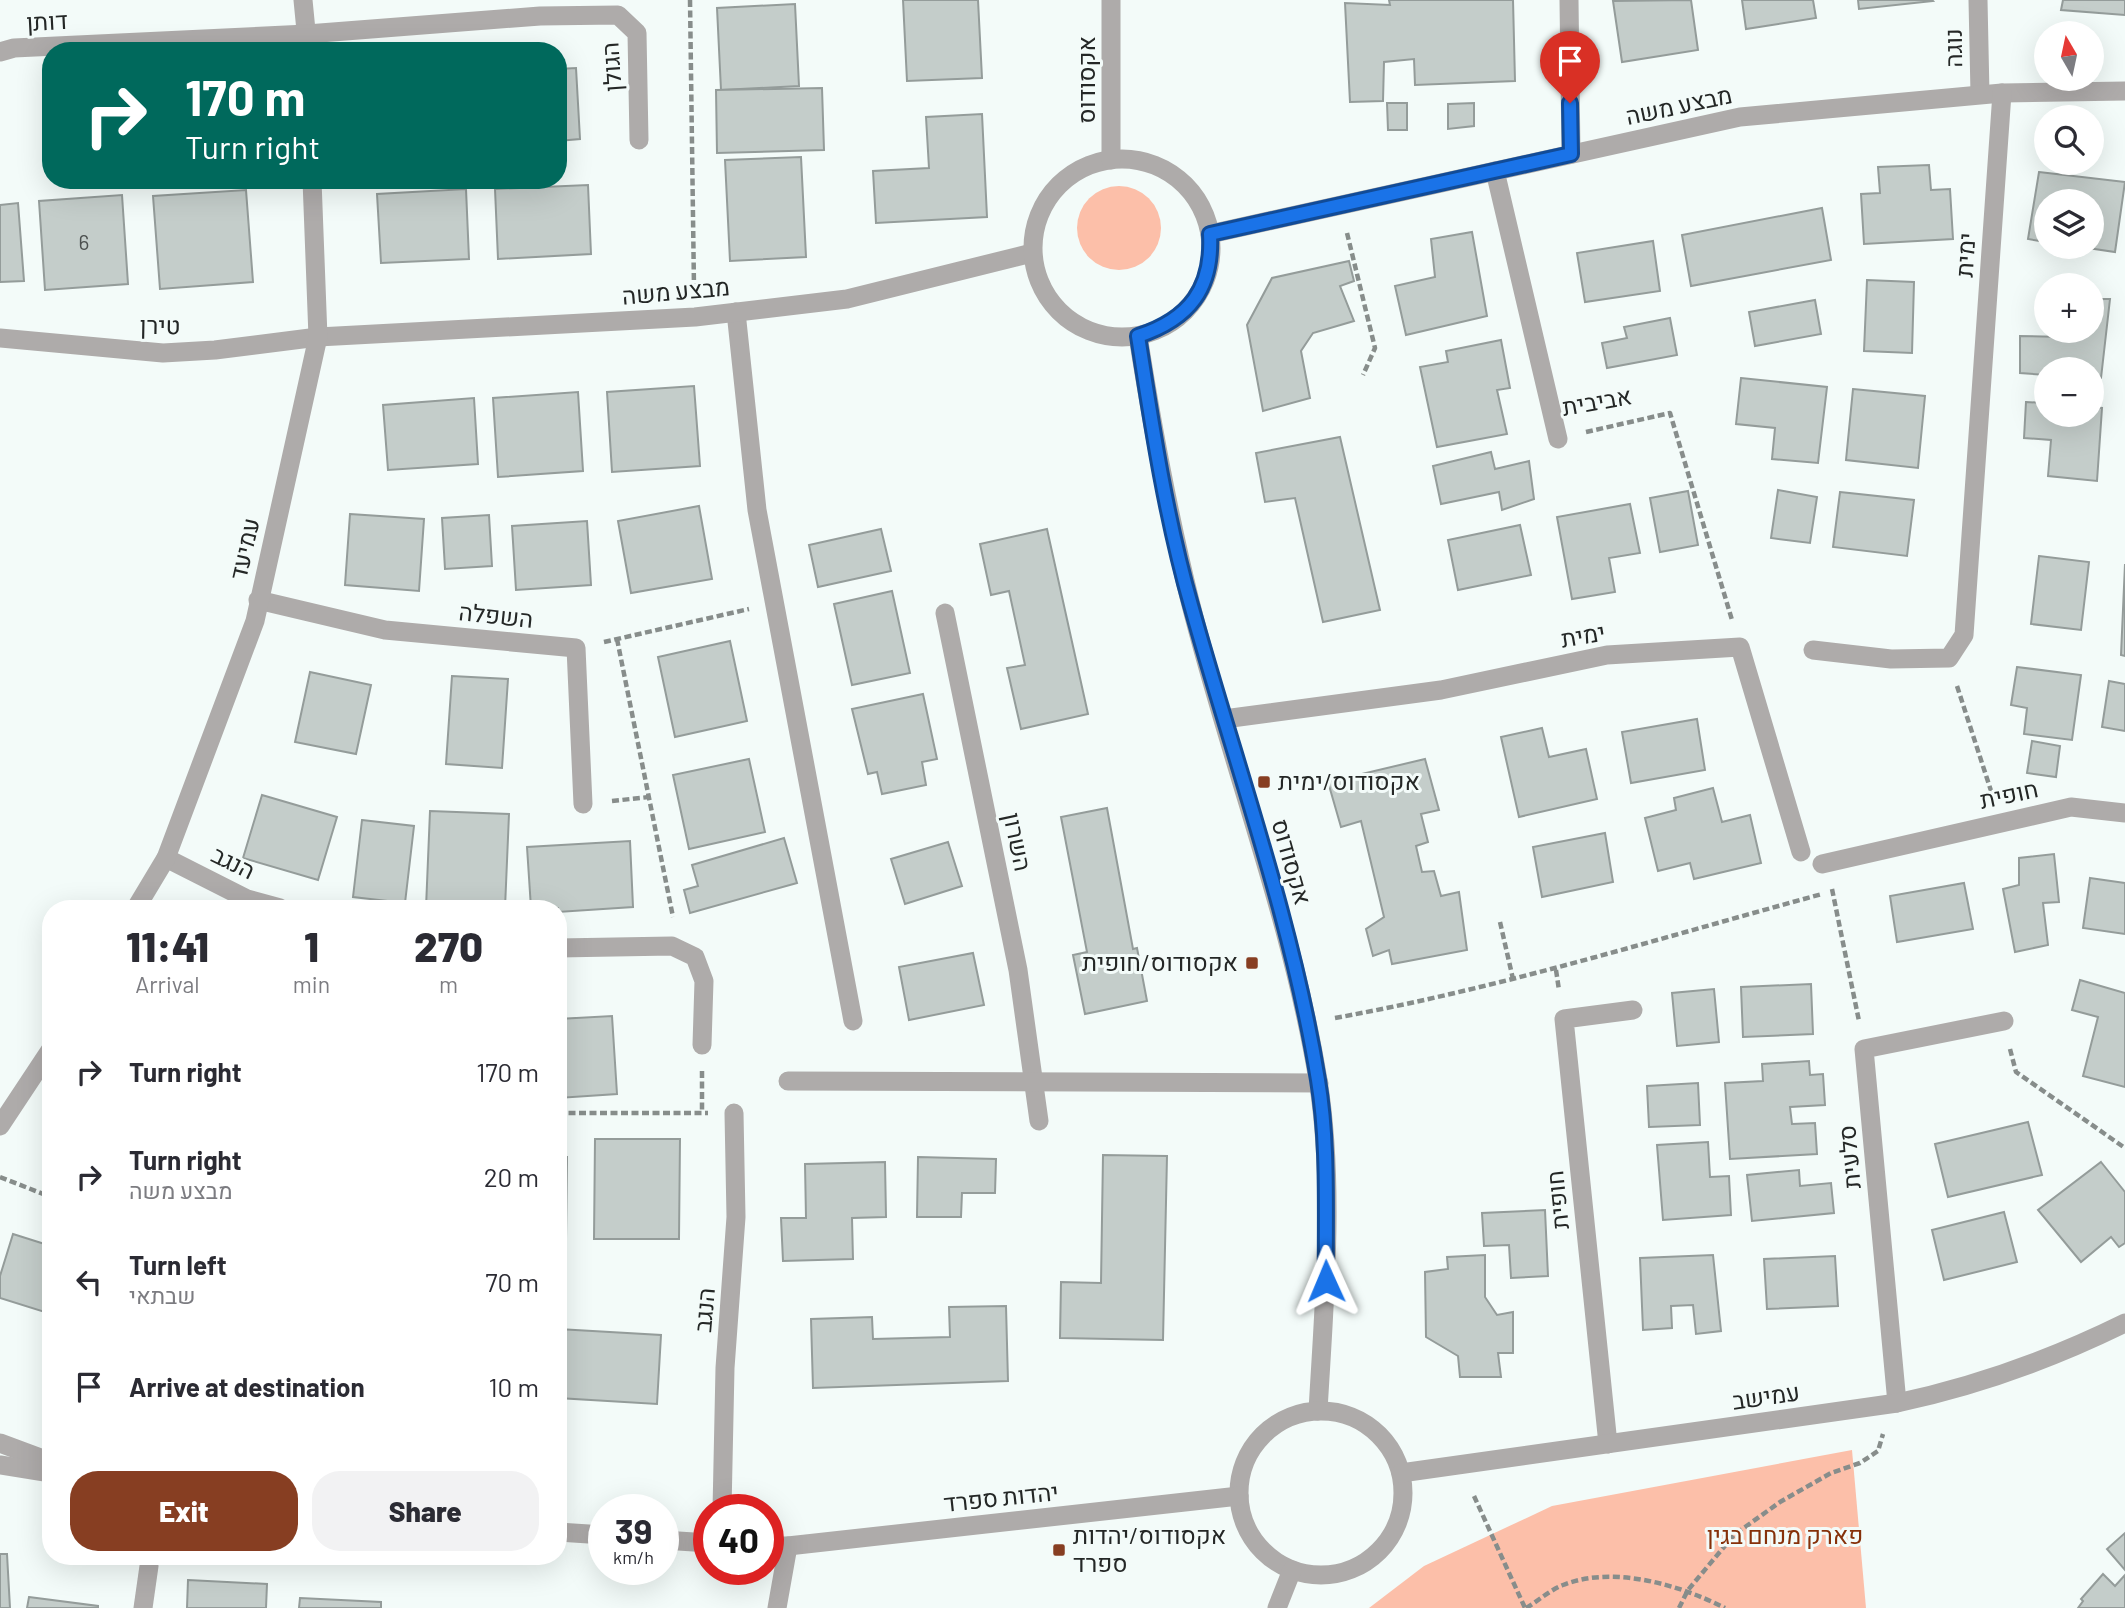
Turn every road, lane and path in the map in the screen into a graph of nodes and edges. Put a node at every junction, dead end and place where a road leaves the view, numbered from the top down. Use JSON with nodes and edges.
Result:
{"nodes":[{"id":1,"x":303,"y":0,"type":"edge"},
{"id":2,"x":690,"y":0,"type":"edge"},
{"id":3,"x":1111,"y":0,"type":"edge"},
{"id":4,"x":1569,"y":0,"type":"edge"},
{"id":5,"x":1978,"y":0,"type":"edge"},
{"id":6,"x":307,"y":42,"type":"edge"},
{"id":7,"x":42,"y":47,"type":"edge"},
{"id":8,"x":0,"y":52,"type":"edge"},
{"id":9,"x":2125,"y":91,"type":"edge"},
{"id":10,"x":2002,"y":93,"type":"junction"},
{"id":11,"x":1980,"y":94,"type":"junction"},
{"id":12,"x":639,"y":140,"type":"dead end"},
{"id":13,"x":1571,"y":154,"type":"junction"},
{"id":14,"x":1111,"y":160,"type":"junction"},
{"id":15,"x":1495,"y":171,"type":"junction"},
{"id":16,"x":313,"y":189,"type":"edge"},
{"id":17,"x":1341,"y":205,"type":"junction"},
{"id":18,"x":1210,"y":234,"type":"junction"},
{"id":19,"x":1032,"y":253,"type":"junction"},
{"id":20,"x":736,"y":312,"type":"junction"},
{"id":21,"x":695,"y":317,"type":"junction"},
{"id":22,"x":1138,"y":336,"type":"junction"},
{"id":23,"x":318,"y":337,"type":"junction"},
{"id":24,"x":0,"y":338,"type":"edge"},
{"id":25,"x":1363,"y":374,"type":"dead end"},
{"id":26,"x":1558,"y":439,"type":"joint"},
{"id":27,"x":258,"y":600,"type":"junction"},
{"id":28,"x":774,"y":603,"type":"junction"},
{"id":29,"x":945,"y":613,"type":"dead end"},
{"id":30,"x":617,"y":639,"type":"junction"},
{"id":31,"x":1740,"y":647,"type":"junction"},
{"id":32,"x":576,"y":648,"type":"junction"},
{"id":33,"x":1813,"y":650,"type":"dead end"},
{"id":34,"x":1948,"y":658,"type":"junction"},
{"id":35,"x":1224,"y":719,"type":"junction"},
{"id":36,"x":649,"y":797,"type":"junction"},
{"id":37,"x":583,"y":804,"type":"joint"},
{"id":38,"x":2125,"y":813,"type":"edge"},
{"id":39,"x":2000,"y":821,"type":"junction"},
{"id":40,"x":1801,"y":852,"type":"dead end"},
{"id":41,"x":166,"y":858,"type":"junction"},
{"id":42,"x":1822,"y":864,"type":"dead end"},
{"id":43,"x":141,"y":900,"type":"edge"},
{"id":44,"x":251,"y":900,"type":"edge"},
{"id":45,"x":1500,"y":922,"type":"dead end"},
{"id":46,"x":671,"y":946,"type":"junction"},
{"id":47,"x":567,"y":948,"type":"edge"},
{"id":48,"x":1514,"y":979,"type":"junction"},
{"id":49,"x":1633,"y":1010,"type":"dead end"},
{"id":50,"x":853,"y":1021,"type":"dead end"},
{"id":51,"x":2004,"y":1021,"type":"joint"},
{"id":52,"x":1307,"y":1023,"type":"junction"},
{"id":53,"x":702,"y":1045,"type":"joint"},
{"id":54,"x":1864,"y":1049,"type":"junction"},
{"id":55,"x":42,"y":1063,"type":"edge"},
{"id":56,"x":789,"y":1081,"type":"dead end"},
{"id":57,"x":1036,"y":1083,"type":"junction"},
{"id":58,"x":1318,"y":1083,"type":"junction"},
{"id":59,"x":567,"y":1113,"type":"edge"},
{"id":60,"x":702,"y":1113,"type":"junction"},
{"id":61,"x":734,"y":1113,"type":"joint"},
{"id":62,"x":1039,"y":1121,"type":"dead end"},
{"id":63,"x":0,"y":1126,"type":"edge"},
{"id":64,"x":2125,"y":1148,"type":"edge"},
{"id":65,"x":0,"y":1177,"type":"edge"},
{"id":66,"x":42,"y":1193,"type":"edge"},
{"id":67,"x":2125,"y":1324,"type":"edge"},
{"id":68,"x":1897,"y":1402,"type":"junction"},
{"id":69,"x":1318,"y":1411,"type":"junction"},
{"id":70,"x":1885,"y":1430,"type":"dead end"},
{"id":71,"x":0,"y":1435,"type":"edge"},
{"id":72,"x":0,"y":1444,"type":"edge"},
{"id":73,"x":1608,"y":1444,"type":"junction"},
{"id":74,"x":23,"y":1453,"type":"junction"},
{"id":75,"x":42,"y":1459,"type":"edge"},
{"id":76,"x":0,"y":1465,"type":"edge"},
{"id":77,"x":42,"y":1472,"type":"edge"},
{"id":78,"x":1401,"y":1473,"type":"junction"},
{"id":79,"x":722,"y":1494,"type":"edge"},
{"id":80,"x":1239,"y":1496,"type":"junction"},
{"id":81,"x":1474,"y":1496,"type":"dead end"},
{"id":82,"x":567,"y":1533,"type":"edge"},
{"id":83,"x":588,"y":1534,"type":"edge"},
{"id":84,"x":784,"y":1546,"type":"edge"},
{"id":85,"x":789,"y":1546,"type":"junction"},
{"id":86,"x":149,"y":1566,"type":"dead end"},
{"id":87,"x":1292,"y":1570,"type":"junction"},
{"id":88,"x":1688,"y":1590,"type":"junction"},
{"id":89,"x":143,"y":1608,"type":"edge"},
{"id":90,"x":777,"y":1608,"type":"edge"},
{"id":91,"x":1277,"y":1608,"type":"edge"},
{"id":92,"x":1526,"y":1608,"type":"edge"},
{"id":93,"x":1679,"y":1608,"type":"edge"},
{"id":94,"x":1725,"y":1608,"type":"edge"}],
"edges":[{"from":1,"to":6,"type":"street"},
{"from":2,"to":21,"type":"path"},
{"from":3,"to":14,"type":"street","name":"אקסודוס"},
{"from":4,"to":13,"type":"street"},
{"from":5,"to":11,"type":"street","name":"נוגה"},
{"from":6,"to":12,"type":"street","name":"הגולן"},
{"from":7,"to":8,"type":"street","name":"דותן"},
{"from":9,"to":10,"type":"street","name":"מבצע משה"},
{"from":10,"to":11,"type":"street","name":"מבצע משה"},
{"from":10,"to":34,"type":"street","name":"ימית"},
{"from":11,"to":13,"type":"street","name":"מבצע משה"},
{"from":13,"to":15,"type":"street","name":"מבצע משה"},
{"from":14,"to":18,"type":"street"},
{"from":14,"to":19,"type":"street"},
{"from":15,"to":17,"type":"street","name":"מבצע משה"},
{"from":15,"to":26,"type":"street","name":"אביבית"},
{"from":16,"to":23,"type":"street","name":"עמיעד"},
{"from":17,"to":18,"type":"street","name":"מבצע משה"},
{"from":17,"to":25,"type":"path"},
{"from":18,"to":22,"type":"street"},
{"from":19,"to":20,"type":"street","name":"מבצע משה"},
{"from":19,"to":22,"type":"street"},
{"from":20,"to":21,"type":"street","name":"מבצע משה"},
{"from":20,"to":28,"type":"street"},
{"from":21,"to":23,"type":"street","name":"מבצע משה"},
{"from":22,"to":35,"type":"street","name":"אקסודוס"},
{"from":23,"to":24,"type":"street","name":"טירן"},
{"from":23,"to":27,"type":"street","name":"עמיעד"},
{"from":26,"to":31,"type":"path","name":"אביבית"},
{"from":27,"to":32,"type":"street","name":"השפלה"},
{"from":27,"to":41,"type":"street","name":"עמיעד"},
{"from":28,"to":30,"type":"path"},
{"from":28,"to":50,"type":"street"},
{"from":29,"to":57,"type":"street","name":"השרון"},
{"from":30,"to":32,"type":"path"},
{"from":30,"to":36,"type":"path"},
{"from":31,"to":35,"type":"street","name":"ימית"},
{"from":31,"to":40,"type":"street"},
{"from":32,"to":37,"type":"street"},
{"from":33,"to":34,"type":"street"},
{"from":34,"to":39,"type":"path"},
{"from":35,"to":52,"type":"street","name":"אקסודוס"},
{"from":36,"to":37,"type":"path"},
{"from":36,"to":46,"type":"path"},
{"from":38,"to":39,"type":"street","name":"חופית"},
{"from":39,"to":42,"type":"street","name":"חופית"},
{"from":41,"to":43,"type":"street","name":"עמיעד"},
{"from":41,"to":44,"type":"street","name":"הנגב"},
{"from":45,"to":48,"type":"path"},
{"from":46,"to":47,"type":"street"},
{"from":46,"to":53,"type":"street"},
{"from":48,"to":52,"type":"path"},
{"from":48,"to":54,"type":"path"},
{"from":49,"to":73,"type":"street","name":"חופית"},
{"from":51,"to":54,"type":"street"},
{"from":51,"to":64,"type":"path"},
{"from":52,"to":58,"type":"street","name":"אקסודוס"},
{"from":53,"to":60,"type":"path"},
{"from":54,"to":68,"type":"street","name":"סלעית"},
{"from":55,"to":63,"type":"street"},
{"from":56,"to":57,"type":"street"},
{"from":57,"to":58,"type":"street"},
{"from":57,"to":62,"type":"street","name":"השרון"},
{"from":58,"to":69,"type":"street","name":"אקסודוס"},
{"from":59,"to":60,"type":"path"},
{"from":60,"to":61,"type":"path"},
{"from":61,"to":79,"type":"street","name":"הנגב"},
{"from":65,"to":66,"type":"path"},
{"from":67,"to":68,"type":"street","name":"עמישב"},
{"from":68,"to":73,"type":"street","name":"עמישב"},
{"from":69,"to":78,"type":"street"},
{"from":69,"to":80,"type":"street"},
{"from":70,"to":88,"type":"path"},
{"from":71,"to":74,"type":"street"},
{"from":72,"to":74,"type":"street"},
{"from":73,"to":78,"type":"street","name":"עמישב"},
{"from":74,"to":75,"type":"street"},
{"from":76,"to":77,"type":"street"},
{"from":78,"to":87,"type":"street"},
{"from":80,"to":85,"type":"street","name":"יהדות ספרד"},
{"from":80,"to":87,"type":"street"},
{"from":81,"to":92,"type":"path"},
{"from":82,"to":83,"type":"street"},
{"from":84,"to":85,"type":"street","name":"יהדות ספרד"},
{"from":85,"to":90,"type":"street"},
{"from":86,"to":89,"type":"street"},
{"from":87,"to":91,"type":"street"},
{"from":88,"to":92,"type":"path"},
{"from":88,"to":93,"type":"path"},
{"from":88,"to":94,"type":"path"}]}
